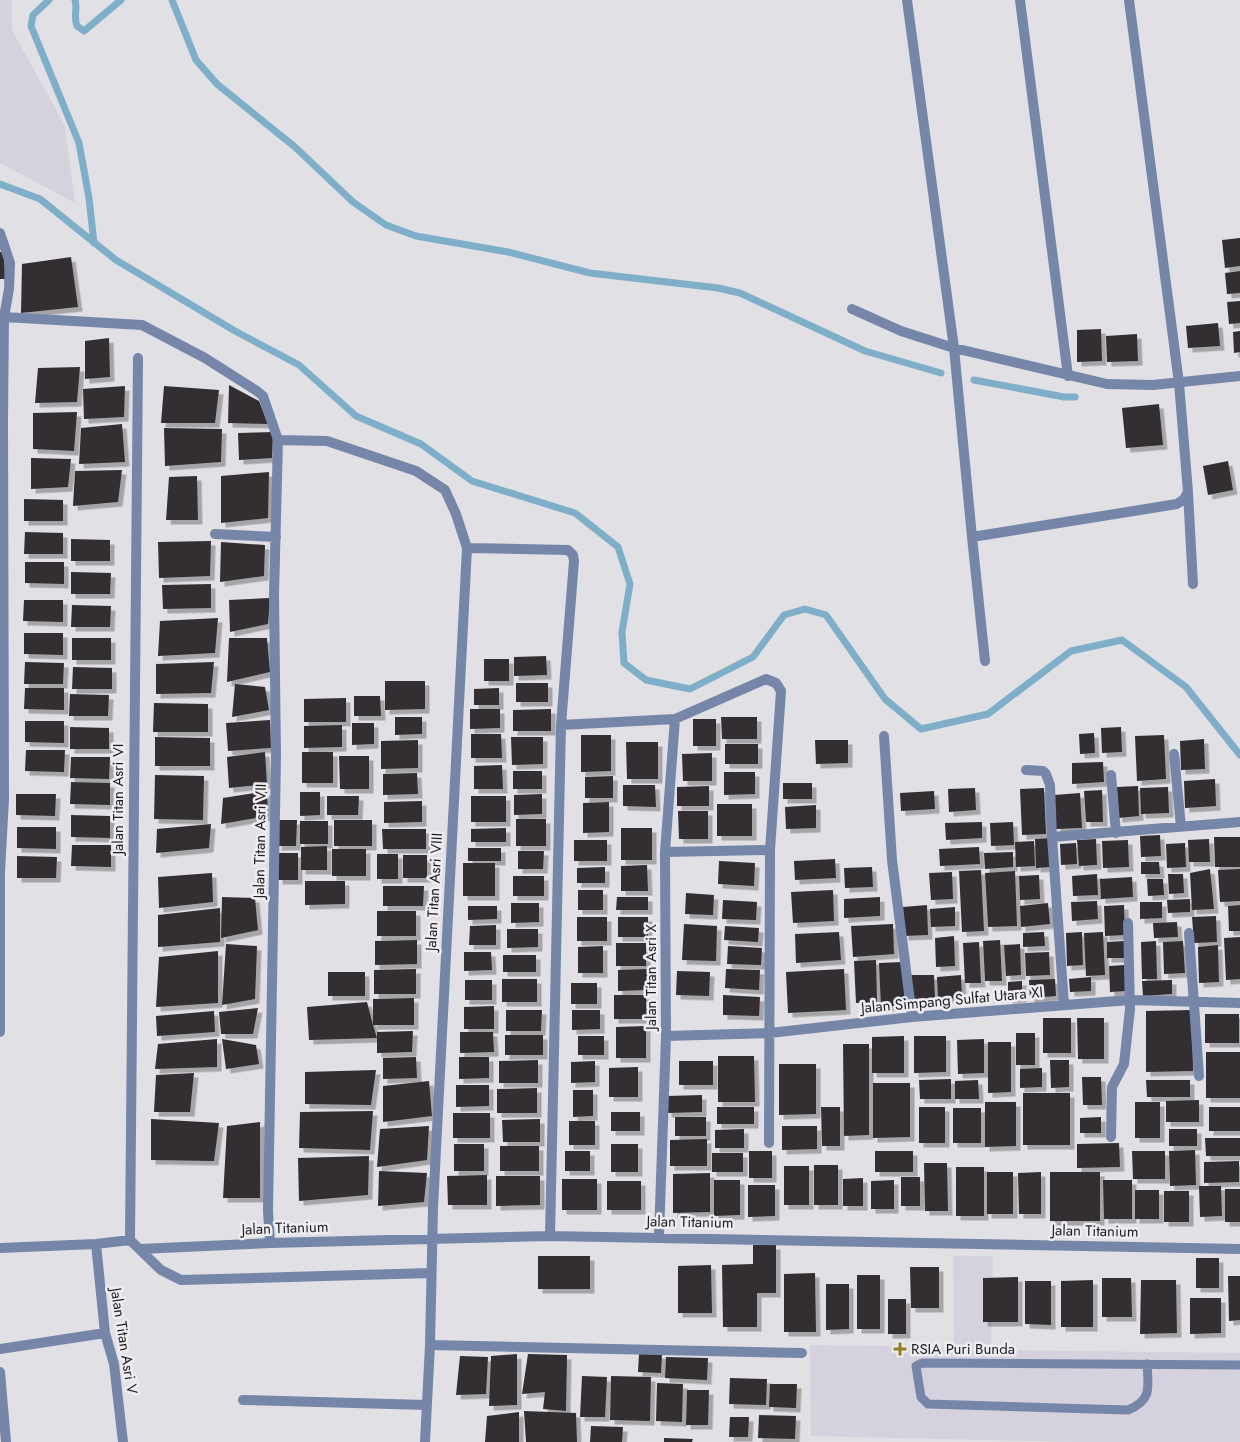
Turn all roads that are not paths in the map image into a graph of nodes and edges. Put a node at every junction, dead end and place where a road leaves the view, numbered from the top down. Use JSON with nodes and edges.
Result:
{"nodes":[{"id":1,"x":907,"y":0,"type":"edge"},
{"id":2,"x":1020,"y":0,"type":"edge"},
{"id":3,"x":1129,"y":0,"type":"edge"},
{"id":4,"x":0,"y":232,"type":"edge"},
{"id":5,"x":852,"y":309,"type":"dead end"},
{"id":6,"x":4,"y":317,"type":"junction"},
{"id":7,"x":954,"y":348,"type":"junction"},
{"id":8,"x":138,"y":358,"type":"dead end"},
{"id":9,"x":1068,"y":376,"type":"junction"},
{"id":10,"x":1240,"y":376,"type":"edge"},
{"id":11,"x":1179,"y":383,"type":"junction"},
{"id":12,"x":278,"y":440,"type":"junction"},
{"id":13,"x":1188,"y":492,"type":"junction"},
{"id":14,"x":215,"y":534,"type":"dead end"},
{"id":15,"x":276,"y":537,"type":"junction"},
{"id":16,"x":972,"y":537,"type":"junction"},
{"id":17,"x":468,"y":548,"type":"junction"},
{"id":18,"x":1193,"y":584,"type":"dead end"},
{"id":19,"x":985,"y":661,"type":"dead end"},
{"id":20,"x":675,"y":719,"type":"junction"},
{"id":21,"x":561,"y":725,"type":"junction"},
{"id":22,"x":884,"y":736,"type":"dead end"},
{"id":23,"x":1174,"y":754,"type":"dead end"},
{"id":24,"x":1026,"y":770,"type":"dead end"},
{"id":25,"x":1111,"y":775,"type":"dead end"},
{"id":26,"x":1240,"y":822,"type":"edge"},
{"id":27,"x":1181,"y":827,"type":"junction"},
{"id":28,"x":1116,"y":833,"type":"junction"},
{"id":29,"x":1052,"y":837,"type":"junction"},
{"id":30,"x":770,"y":850,"type":"junction"},
{"id":31,"x":665,"y":852,"type":"junction"},
{"id":32,"x":0,"y":872,"type":"edge"},
{"id":33,"x":1128,"y":924,"type":"dead end"},
{"id":34,"x":1189,"y":933,"type":"dead end"},
{"id":35,"x":1130,"y":1000,"type":"junction"},
{"id":36,"x":1195,"y":1002,"type":"junction"},
{"id":37,"x":1240,"y":1003,"type":"edge"},
{"id":38,"x":1064,"y":1005,"type":"junction"},
{"id":39,"x":912,"y":1017,"type":"junction"},
{"id":40,"x":0,"y":1032,"type":"edge"},
{"id":41,"x":770,"y":1033,"type":"junction"},
{"id":42,"x":666,"y":1036,"type":"junction"},
{"id":43,"x":1199,"y":1076,"type":"dead end"},
{"id":44,"x":1112,"y":1137,"type":"dead end"},
{"id":45,"x":769,"y":1143,"type":"dead end"},
{"id":46,"x":550,"y":1236,"type":"junction"},
{"id":47,"x":659,"y":1236,"type":"junction"},
{"id":48,"x":432,"y":1239,"type":"junction"},
{"id":49,"x":130,"y":1240,"type":"junction"},
{"id":50,"x":270,"y":1242,"type":"junction"},
{"id":51,"x":96,"y":1244,"type":"junction"},
{"id":52,"x":0,"y":1248,"type":"edge"},
{"id":53,"x":140,"y":1249,"type":"junction"},
{"id":54,"x":1240,"y":1249,"type":"edge"},
{"id":55,"x":431,"y":1273,"type":"junction"},
{"id":56,"x":105,"y":1333,"type":"junction"},
{"id":57,"x":430,"y":1345,"type":"junction"},
{"id":58,"x":0,"y":1349,"type":"edge"},
{"id":59,"x":802,"y":1354,"type":"dead end"},
{"id":60,"x":1147,"y":1364,"type":"junction"},
{"id":61,"x":1240,"y":1365,"type":"edge"},
{"id":62,"x":0,"y":1372,"type":"edge"},
{"id":63,"x":243,"y":1400,"type":"dead end"},
{"id":64,"x":426,"y":1405,"type":"junction"},
{"id":65,"x":6,"y":1442,"type":"edge"},
{"id":66,"x":123,"y":1442,"type":"edge"},
{"id":67,"x":425,"y":1442,"type":"edge"}],
"edges":[{"from":1,"to":7,"type":"street"},
{"from":2,"to":9,"type":"street"},
{"from":3,"to":11,"type":"street"},
{"from":4,"to":6,"type":"street"},
{"from":5,"to":7,"type":"street"},
{"from":6,"to":12,"type":"street"},
{"from":6,"to":32,"type":"street"},
{"from":7,"to":9,"type":"street"},
{"from":7,"to":16,"type":"street"},
{"from":8,"to":49,"type":"street","name":"Jalan Titan Asri VI"},
{"from":9,"to":11,"type":"street"},
{"from":10,"to":11,"type":"street"},
{"from":11,"to":13,"type":"street"},
{"from":12,"to":15,"type":"street","name":"Jalan Titan Asri VII"},
{"from":12,"to":17,"type":"street"},
{"from":13,"to":16,"type":"street"},
{"from":13,"to":18,"type":"street"},
{"from":14,"to":15,"type":"street"},
{"from":15,"to":50,"type":"street","name":"Jalan Titan Asri VII"},
{"from":16,"to":19,"type":"street"},
{"from":17,"to":21,"type":"street"},
{"from":17,"to":48,"type":"street","name":"Jalan Titan Asri VIII"},
{"from":20,"to":21,"type":"street"},
{"from":20,"to":30,"type":"street"},
{"from":20,"to":31,"type":"street","name":"Jalan Titan Asri X"},
{"from":21,"to":46,"type":"street"},
{"from":22,"to":39,"type":"street"},
{"from":23,"to":27,"type":"street"},
{"from":24,"to":29,"type":"street"},
{"from":25,"to":28,"type":"street"},
{"from":26,"to":27,"type":"street"},
{"from":27,"to":28,"type":"street"},
{"from":28,"to":29,"type":"street"},
{"from":29,"to":38,"type":"street"},
{"from":30,"to":31,"type":"street"},
{"from":30,"to":41,"type":"street"},
{"from":31,"to":42,"type":"street","name":"Jalan Titan Asri X"},
{"from":32,"to":40,"type":"street"},
{"from":33,"to":35,"type":"street"},
{"from":34,"to":36,"type":"street"},
{"from":35,"to":36,"type":"street","name":"Jalan Simpang Sulfat Utara XI"},
{"from":35,"to":38,"type":"street","name":"Jalan Simpang Sulfat Utara XI"},
{"from":35,"to":44,"type":"street"},
{"from":36,"to":37,"type":"street","name":"Jalan Simpang Sulfat Utara XI"},
{"from":36,"to":43,"type":"street"},
{"from":38,"to":39,"type":"street","name":"Jalan Simpang Sulfat Utara XI"},
{"from":39,"to":41,"type":"street","name":"Jalan Simpang Sulfat Utara XI"},
{"from":41,"to":42,"type":"street","name":"Jalan Simpang Sulfat Utara XI"},
{"from":41,"to":45,"type":"street"},
{"from":42,"to":47,"type":"street","name":"Jalan Titan Asri X"},
{"from":46,"to":47,"type":"street","name":"Jalan Titanium"},
{"from":46,"to":48,"type":"street","name":"Jalan Titanium"},
{"from":47,"to":54,"type":"street","name":"Jalan Titanium"},
{"from":48,"to":50,"type":"street","name":"Jalan Titanium"},
{"from":48,"to":55,"type":"street","name":"Jalan Titan Asri VIII"},
{"from":49,"to":51,"type":"street"},
{"from":49,"to":53,"type":"street"},
{"from":50,"to":53,"type":"street","name":"Jalan Titanium"},
{"from":51,"to":52,"type":"street"},
{"from":51,"to":56,"type":"street","name":"Jalan Titan Asri V"},
{"from":53,"to":55,"type":"street"},
{"from":55,"to":57,"type":"street","name":"Jalan Titan Asri VIII"},
{"from":56,"to":58,"type":"street"},
{"from":56,"to":66,"type":"street","name":"Jalan Titan Asri V"},
{"from":57,"to":59,"type":"street"},
{"from":57,"to":64,"type":"street","name":"Jalan Titan Asri VIII"},
{"from":60,"to":60,"type":"lane"},
{"from":60,"to":61,"type":"lane"},
{"from":62,"to":65,"type":"street"},
{"from":63,"to":64,"type":"street"},
{"from":64,"to":67,"type":"street","name":"Jalan Titan Asri VIII"}]}
